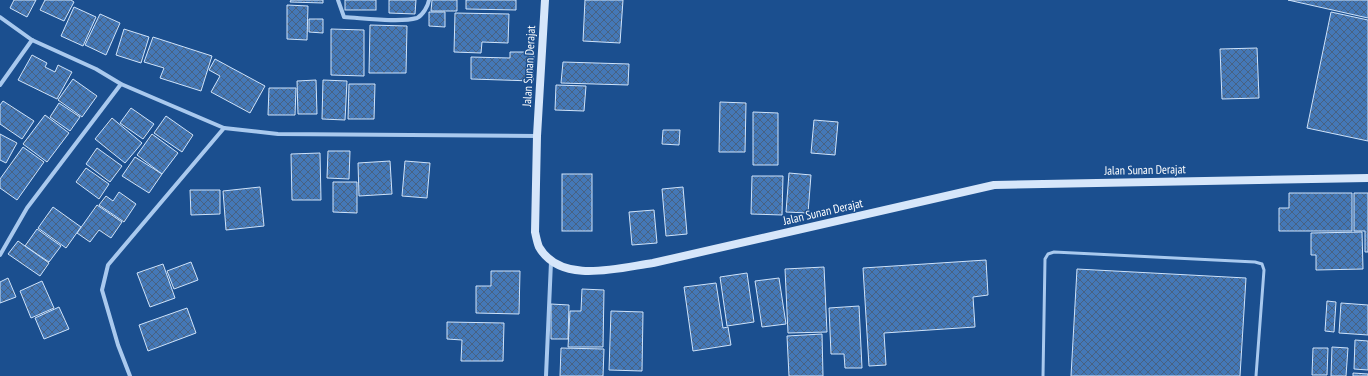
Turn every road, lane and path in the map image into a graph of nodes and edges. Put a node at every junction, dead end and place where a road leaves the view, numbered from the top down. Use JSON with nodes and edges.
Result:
{"nodes":[{"id":1,"x":338,"y":0,"type":"edge"},
{"id":2,"x":429,"y":0,"type":"edge"},
{"id":3,"x":545,"y":0,"type":"edge"},
{"id":4,"x":0,"y":17,"type":"edge"},
{"id":5,"x":32,"y":40,"type":"junction"},
{"id":6,"x":122,"y":84,"type":"junction"},
{"id":7,"x":0,"y":85,"type":"edge"},
{"id":8,"x":224,"y":128,"type":"junction"},
{"id":9,"x":537,"y":136,"type":"junction"},
{"id":10,"x":1368,"y":178,"type":"edge"},
{"id":11,"x":0,"y":255,"type":"edge"},
{"id":12,"x":551,"y":262,"type":"junction"},
{"id":13,"x":130,"y":376,"type":"edge"},
{"id":14,"x":546,"y":376,"type":"edge"},
{"id":15,"x":1043,"y":376,"type":"edge"},
{"id":16,"x":1256,"y":376,"type":"edge"}],
"edges":[{"from":1,"to":2,"type":"street"},
{"from":3,"to":9,"type":"street","name":"Jalan Sunan Derajat"},
{"from":4,"to":5,"type":"street"},
{"from":5,"to":6,"type":"street"},
{"from":5,"to":7,"type":"street"},
{"from":6,"to":8,"type":"street"},
{"from":6,"to":11,"type":"street"},
{"from":8,"to":9,"type":"street"},
{"from":8,"to":13,"type":"street"},
{"from":9,"to":12,"type":"street","name":"Jalan Sunan Derajat"},
{"from":10,"to":12,"type":"street","name":"Jalan Sunan Derajat"},
{"from":12,"to":14,"type":"street"},
{"from":15,"to":16,"type":"lane"}]}
